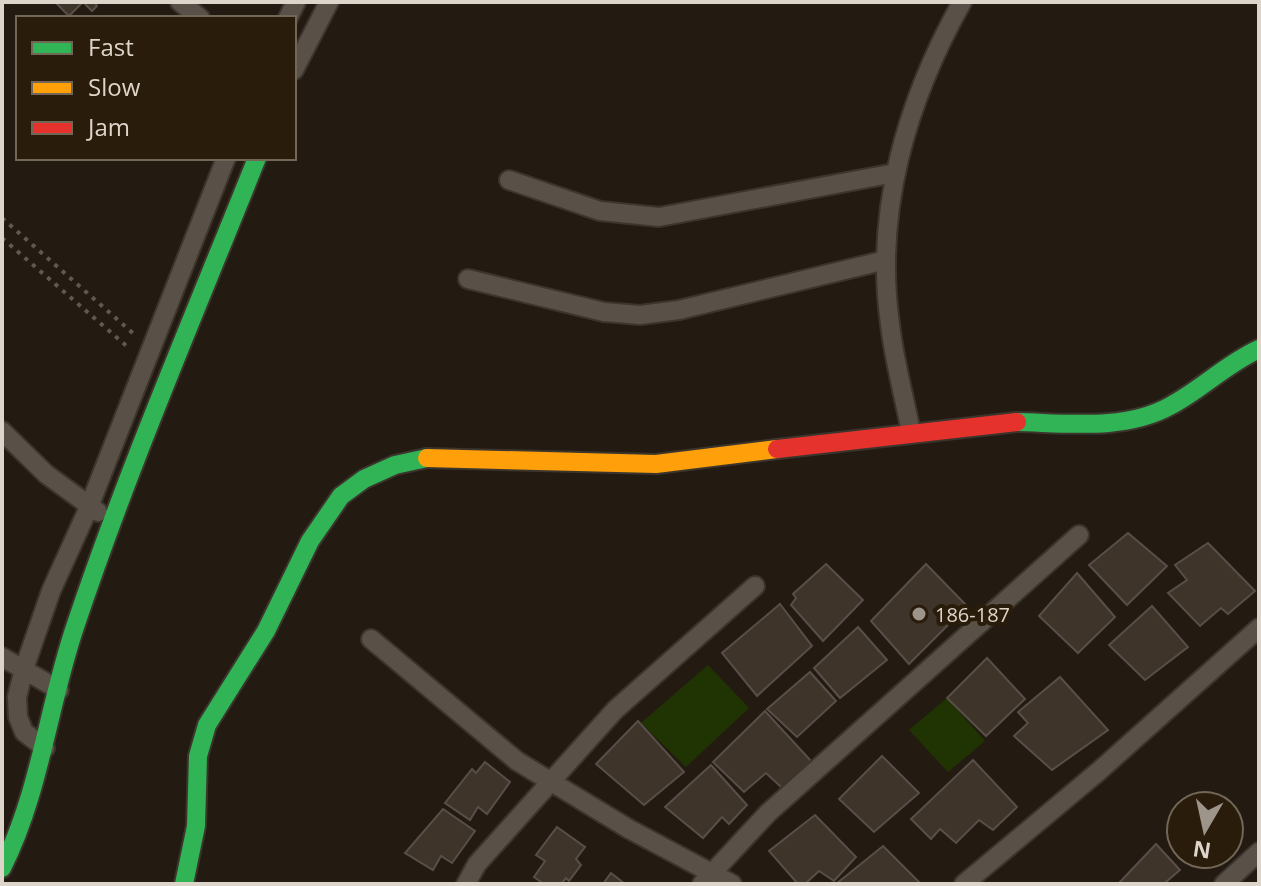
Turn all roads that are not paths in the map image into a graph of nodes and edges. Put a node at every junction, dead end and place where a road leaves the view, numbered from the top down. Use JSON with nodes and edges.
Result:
{"nodes":[{"id":1,"x":180,"y":2,"type":"edge"},
{"id":2,"x":329,"y":2,"type":"edge"},
{"id":3,"x":962,"y":2,"type":"edge"},
{"id":4,"x":198,"y":16,"type":"edge"},
{"id":5,"x":296,"y":66,"type":"edge"},
{"id":6,"x":225,"y":160,"type":"edge"},
{"id":7,"x":256,"y":160,"type":"edge"},
{"id":8,"x":895,"y":173,"type":"junction"},
{"id":9,"x":509,"y":180,"type":"dead end"},
{"id":10,"x":886,"y":260,"type":"junction"},
{"id":11,"x":468,"y":279,"type":"dead end"},
{"id":12,"x":1259,"y":349,"type":"edge"},
{"id":13,"x":2,"y":431,"type":"edge"},
{"id":14,"x":911,"y":432,"type":"junction"},
{"id":15,"x":89,"y":507,"type":"junction"},
{"id":16,"x":111,"y":520,"type":"junction"},
{"id":17,"x":1079,"y":535,"type":"dead end"},
{"id":18,"x":755,"y":586,"type":"dead end"},
{"id":19,"x":1259,"y":628,"type":"edge"},
{"id":20,"x":371,"y":639,"type":"dead end"},
{"id":21,"x":2,"y":657,"type":"edge"},
{"id":22,"x":24,"y":669,"type":"junction"},
{"id":23,"x":59,"y":690,"type":"junction"},
{"id":24,"x":9,"y":702,"type":"edge"},
{"id":25,"x":45,"y":748,"type":"junction"},
{"id":26,"x":549,"y":780,"type":"junction"},
{"id":27,"x":9,"y":843,"type":"edge"},
{"id":28,"x":1259,"y":852,"type":"edge"},
{"id":29,"x":2,"y":868,"type":"edge"},
{"id":30,"x":707,"y":879,"type":"edge"},
{"id":31,"x":1232,"y":881,"type":"edge"},
{"id":32,"x":184,"y":884,"type":"edge"},
{"id":33,"x":466,"y":884,"type":"edge"},
{"id":34,"x":732,"y":884,"type":"edge"},
{"id":35,"x":964,"y":884,"type":"edge"}],
"edges":[{"from":1,"to":4,"type":"street"},
{"from":2,"to":5,"type":"street"},
{"from":3,"to":8,"type":"street"},
{"from":6,"to":15,"type":"street"},
{"from":7,"to":16,"type":"street"},
{"from":8,"to":9,"type":"street"},
{"from":8,"to":10,"type":"street"},
{"from":10,"to":11,"type":"street"},
{"from":10,"to":14,"type":"street"},
{"from":12,"to":14,"type":"street"},
{"from":13,"to":15,"type":"street"},
{"from":14,"to":32,"type":"street"},
{"from":15,"to":16,"type":"street"},
{"from":15,"to":22,"type":"street"},
{"from":16,"to":23,"type":"street"},
{"from":17,"to":30,"type":"street"},
{"from":18,"to":26,"type":"street"},
{"from":19,"to":35,"type":"street"},
{"from":20,"to":26,"type":"street"},
{"from":21,"to":22,"type":"street"},
{"from":22,"to":23,"type":"street"},
{"from":22,"to":24,"type":"street"},
{"from":23,"to":25,"type":"street"},
{"from":24,"to":25,"type":"street"},
{"from":25,"to":27,"type":"street"},
{"from":26,"to":30,"type":"street"},
{"from":26,"to":33,"type":"street"},
{"from":27,"to":29,"type":"street"},
{"from":28,"to":31,"type":"street"},
{"from":30,"to":34,"type":"street"}]}
